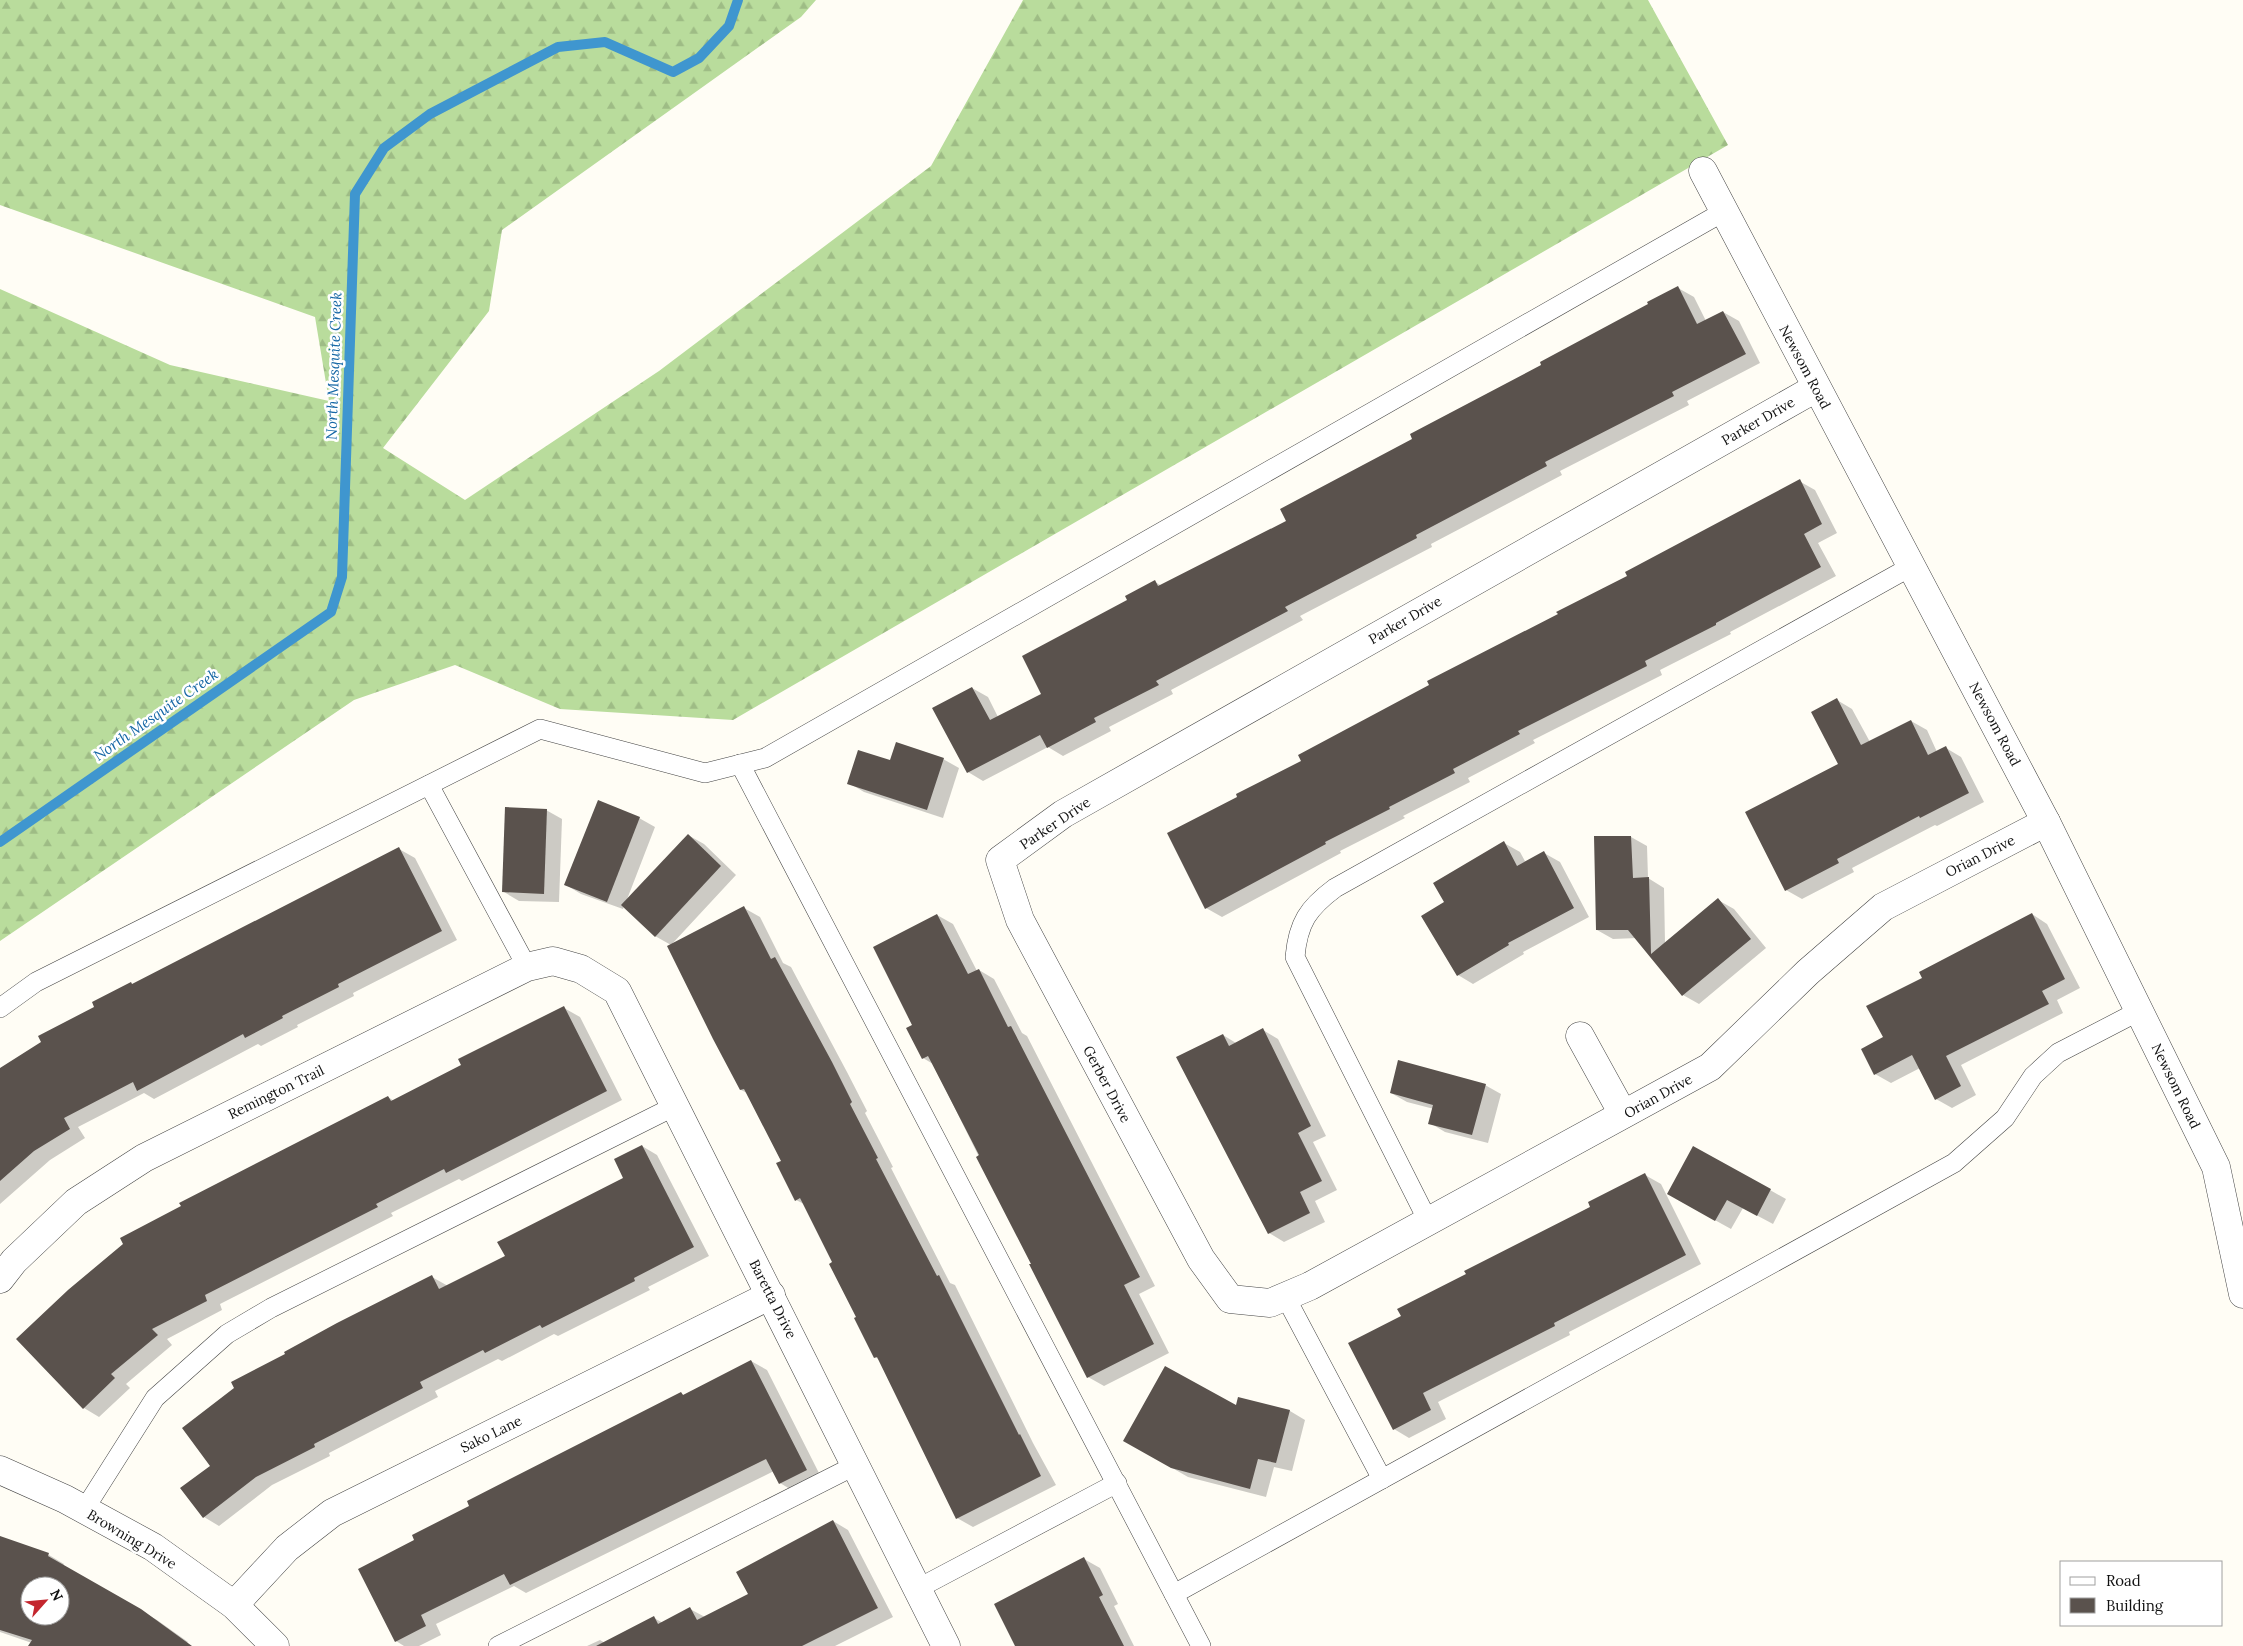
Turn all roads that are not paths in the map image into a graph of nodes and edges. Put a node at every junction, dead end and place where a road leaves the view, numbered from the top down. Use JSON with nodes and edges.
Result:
{"nodes":[{"id":1,"x":1703,"y":172,"type":"dead end"},
{"id":2,"x":1723,"y":212,"type":"junction"},
{"id":3,"x":1816,"y":388,"type":"junction"},
{"id":4,"x":1912,"y":566,"type":"junction"},
{"id":5,"x":740,"y":764,"type":"junction"},
{"id":6,"x":429,"y":785,"type":"junction"},
{"id":7,"x":2046,"y":822,"type":"junction"},
{"id":8,"x":1000,"y":860,"type":"joint"},
{"id":9,"x":527,"y":967,"type":"junction"},
{"id":10,"x":581,"y":969,"type":"joint"},
{"id":11,"x":0,"y":1008,"type":"edge"},
{"id":12,"x":2139,"y":1011,"type":"junction"},
{"id":13,"x":1580,"y":1036,"type":"dead end"},
{"id":14,"x":675,"y":1106,"type":"junction"},
{"id":15,"x":1623,"y":1114,"type":"junction"},
{"id":16,"x":1428,"y":1221,"type":"junction"},
{"id":17,"x":0,"y":1279,"type":"edge"},
{"id":18,"x":2243,"y":1294,"type":"edge"},
{"id":19,"x":771,"y":1295,"type":"junction"},
{"id":20,"x":1285,"y":1296,"type":"junction"},
{"id":21,"x":1230,"y":1299,"type":"joint"},
{"id":22,"x":856,"y":1465,"type":"junction"},
{"id":23,"x":0,"y":1470,"type":"edge"},
{"id":24,"x":1382,"y":1479,"type":"junction"},
{"id":25,"x":1117,"y":1483,"type":"junction"},
{"id":26,"x":84,"y":1510,"type":"junction"},
{"id":27,"x":917,"y":1589,"type":"junction"},
{"id":28,"x":1174,"y":1594,"type":"junction"},
{"id":29,"x":234,"y":1605,"type":"junction"},
{"id":30,"x":940,"y":1644,"type":"edge"},
{"id":31,"x":275,"y":1646,"type":"edge"},
{"id":32,"x":498,"y":1646,"type":"edge"},
{"id":33,"x":1202,"y":1646,"type":"edge"}],
"edges":[{"from":1,"to":2,"type":"street","name":"Newsom Road"},
{"from":2,"to":3,"type":"street","name":"Newsom Road"},
{"from":2,"to":5,"type":"lane"},
{"from":3,"to":4,"type":"street","name":"Newsom Road"},
{"from":3,"to":8,"type":"street","name":"Parker Drive"},
{"from":4,"to":7,"type":"street","name":"Newsom Road"},
{"from":4,"to":16,"type":"lane"},
{"from":5,"to":6,"type":"lane"},
{"from":5,"to":25,"type":"lane"},
{"from":6,"to":9,"type":"lane"},
{"from":6,"to":11,"type":"lane"},
{"from":7,"to":12,"type":"street","name":"Newsom Road"},
{"from":7,"to":15,"type":"street","name":"Orian Drive"},
{"from":8,"to":21,"type":"street","name":"Gerber Drive"},
{"from":9,"to":10,"type":"street","name":"Remington Trail"},
{"from":9,"to":17,"type":"street","name":"Remington Trail"},
{"from":10,"to":14,"type":"street","name":"Baretta Drive"},
{"from":12,"to":18,"type":"street","name":"Newsom Road"},
{"from":12,"to":24,"type":"lane"},
{"from":13,"to":15,"type":"street"},
{"from":14,"to":19,"type":"street","name":"Baretta Drive"},
{"from":14,"to":26,"type":"lane"},
{"from":15,"to":16,"type":"street","name":"Orian Drive"},
{"from":16,"to":20,"type":"street","name":"Orian Drive"},
{"from":19,"to":22,"type":"street","name":"Baretta Drive"},
{"from":19,"to":29,"type":"street","name":"Sako Lane"},
{"from":20,"to":21,"type":"street","name":"Orian Drive"},
{"from":20,"to":24,"type":"lane"},
{"from":22,"to":27,"type":"street","name":"Baretta Drive"},
{"from":22,"to":32,"type":"lane"},
{"from":23,"to":26,"type":"street","name":"Browning Drive"},
{"from":24,"to":28,"type":"lane"},
{"from":25,"to":27,"type":"lane"},
{"from":25,"to":28,"type":"lane"},
{"from":26,"to":29,"type":"street","name":"Browning Drive"},
{"from":27,"to":30,"type":"street","name":"Baretta Drive"},
{"from":28,"to":33,"type":"lane"},
{"from":29,"to":31,"type":"street","name":"Browning Drive"}]}
